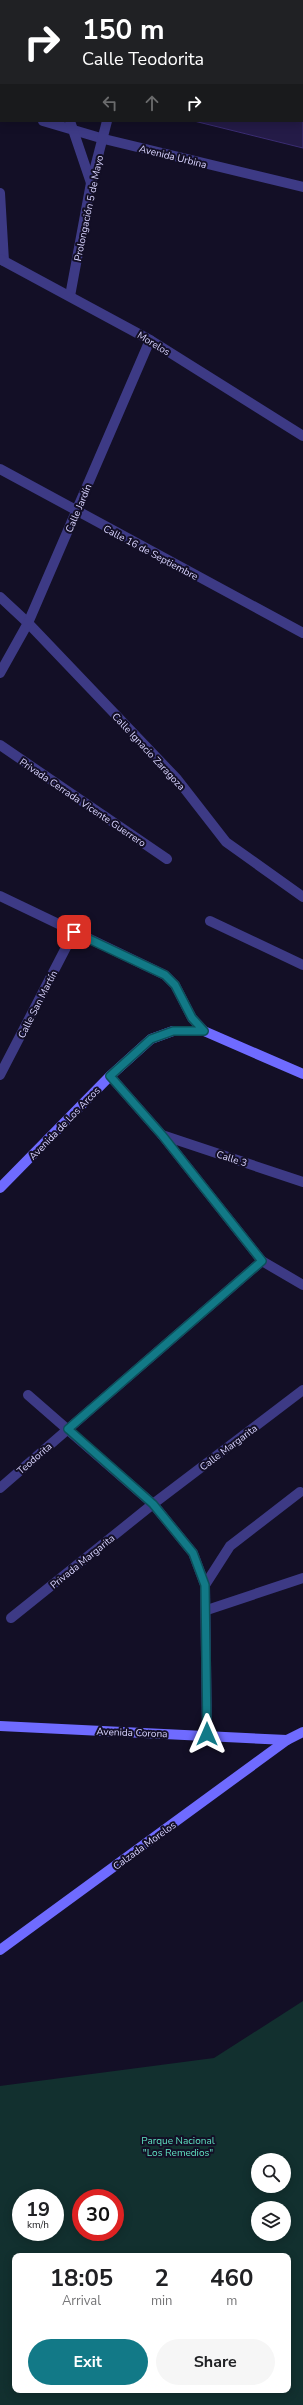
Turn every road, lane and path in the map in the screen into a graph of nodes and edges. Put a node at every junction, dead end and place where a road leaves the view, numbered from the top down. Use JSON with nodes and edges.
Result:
{"nodes":[{"id":1,"x":51,"y":122,"type":"edge"},
{"id":2,"x":107,"y":122,"type":"edge"},
{"id":3,"x":71,"y":125,"type":"edge"},
{"id":4,"x":104,"y":139,"type":"junction"},
{"id":5,"x":92,"y":183,"type":"junction"},
{"id":6,"x":303,"y":188,"type":"edge"},
{"id":7,"x":0,"y":193,"type":"edge"},
{"id":8,"x":2,"y":260,"type":"edge"},
{"id":9,"x":70,"y":296,"type":"junction"},
{"id":10,"x":150,"y":340,"type":"junction"},
{"id":11,"x":303,"y":436,"type":"edge"},
{"id":12,"x":0,"y":469,"type":"edge"},
{"id":13,"x":76,"y":512,"type":"junction"},
{"id":14,"x":0,"y":597,"type":"edge"},
{"id":15,"x":28,"y":623,"type":"junction"},
{"id":16,"x":303,"y":633,"type":"edge"},
{"id":17,"x":0,"y":672,"type":"edge"},
{"id":18,"x":0,"y":745,"type":"edge"},
{"id":19,"x":167,"y":859,"type":"dead end"},
{"id":20,"x":0,"y":896,"type":"edge"},
{"id":21,"x":303,"y":897,"type":"edge"},
{"id":22,"x":210,"y":920,"type":"dead end"},
{"id":23,"x":74,"y":932,"type":"junction"},
{"id":24,"x":303,"y":965,"type":"edge"},
{"id":25,"x":204,"y":1031,"type":"junction"},
{"id":26,"x":303,"y":1074,"type":"edge"},
{"id":27,"x":0,"y":1075,"type":"edge"},
{"id":28,"x":110,"y":1076,"type":"junction"},
{"id":29,"x":162,"y":1135,"type":"junction"},
{"id":30,"x":303,"y":1182,"type":"edge"},
{"id":31,"x":1,"y":1184,"type":"edge"},
{"id":32,"x":262,"y":1261,"type":"junction"},
{"id":33,"x":303,"y":1285,"type":"edge"},
{"id":34,"x":303,"y":1390,"type":"edge"},
{"id":35,"x":28,"y":1395,"type":"dead end"},
{"id":36,"x":68,"y":1429,"type":"junction"},
{"id":37,"x":0,"y":1488,"type":"edge"},
{"id":38,"x":300,"y":1492,"type":"dead end"},
{"id":39,"x":153,"y":1504,"type":"junction"},
{"id":40,"x":303,"y":1578,"type":"edge"},
{"id":41,"x":205,"y":1585,"type":"junction"},
{"id":42,"x":207,"y":1610,"type":"junction"},
{"id":43,"x":11,"y":1618,"type":"dead end"},
{"id":44,"x":0,"y":1726,"type":"edge"},
{"id":45,"x":303,"y":1732,"type":"edge"},
{"id":46,"x":207,"y":1734,"type":"junction"},
{"id":47,"x":287,"y":1740,"type":"junction"},
{"id":48,"x":0,"y":1950,"type":"edge"}],
"edges":[{"from":1,"to":3,"type":"street","name":"Avenida Urbina"},
{"from":2,"to":4,"type":"street","name":"Prolongación 5 de Mayo"},
{"from":3,"to":4,"type":"street","name":"Avenida Urbina"},
{"from":3,"to":5,"type":"street"},
{"from":4,"to":5,"type":"street","name":"Prolongación 5 de Mayo"},
{"from":4,"to":6,"type":"street","name":"Avenida Urbina"},
{"from":5,"to":9,"type":"street","name":"Prolongación 5 de Mayo"},
{"from":7,"to":8,"type":"street"},
{"from":8,"to":9,"type":"street","name":"Morelos"},
{"from":9,"to":10,"type":"street","name":"Morelos"},
{"from":10,"to":11,"type":"street","name":"Morelos"},
{"from":10,"to":13,"type":"street","name":"Calle Jardín"},
{"from":12,"to":13,"type":"street","name":"Calle 16 de Septiembre"},
{"from":13,"to":15,"type":"street","name":"Calle Jardín"},
{"from":13,"to":16,"type":"street","name":"Calle 16 de Septiembre"},
{"from":14,"to":15,"type":"street","name":"Calle Ignacio Zaragoza"},
{"from":15,"to":17,"type":"street","name":"Calle Jardín"},
{"from":15,"to":21,"type":"street","name":"Calle Ignacio Zaragoza"},
{"from":18,"to":19,"type":"street","name":"Privada Cerrada Vicente Guerrero"},
{"from":20,"to":23,"type":"street"},
{"from":22,"to":24,"type":"street"},
{"from":23,"to":25,"type":"street"},
{"from":23,"to":27,"type":"street","name":"Calle San Martín"},
{"from":25,"to":26,"type":"main road","name":"Avenida de Los Arcos"},
{"from":25,"to":28,"type":"main road","name":"Avenida de Los Arcos"},
{"from":28,"to":29,"type":"street"},
{"from":28,"to":31,"type":"main road","name":"Avenida de Los Arcos"},
{"from":29,"to":30,"type":"street","name":"Calle 3"},
{"from":29,"to":32,"type":"street"},
{"from":32,"to":33,"type":"street"},
{"from":32,"to":36,"type":"street","name":"Teodorita"},
{"from":34,"to":39,"type":"street","name":"Calle Margarita"},
{"from":35,"to":36,"type":"street"},
{"from":36,"to":37,"type":"street","name":"Teodorita"},
{"from":36,"to":39,"type":"street"},
{"from":38,"to":41,"type":"street"},
{"from":39,"to":41,"type":"street"},
{"from":39,"to":43,"type":"street","name":"Privada Margarita"},
{"from":40,"to":42,"type":"street"},
{"from":41,"to":42,"type":"street"},
{"from":42,"to":46,"type":"street"},
{"from":44,"to":46,"type":"main road","name":"Avenida Corona"},
{"from":45,"to":47,"type":"main road","name":"Calzada Morelos"},
{"from":46,"to":47,"type":"main road","name":"Avenida Corona"},
{"from":47,"to":48,"type":"main road","name":"Calzada Morelos"}]}
